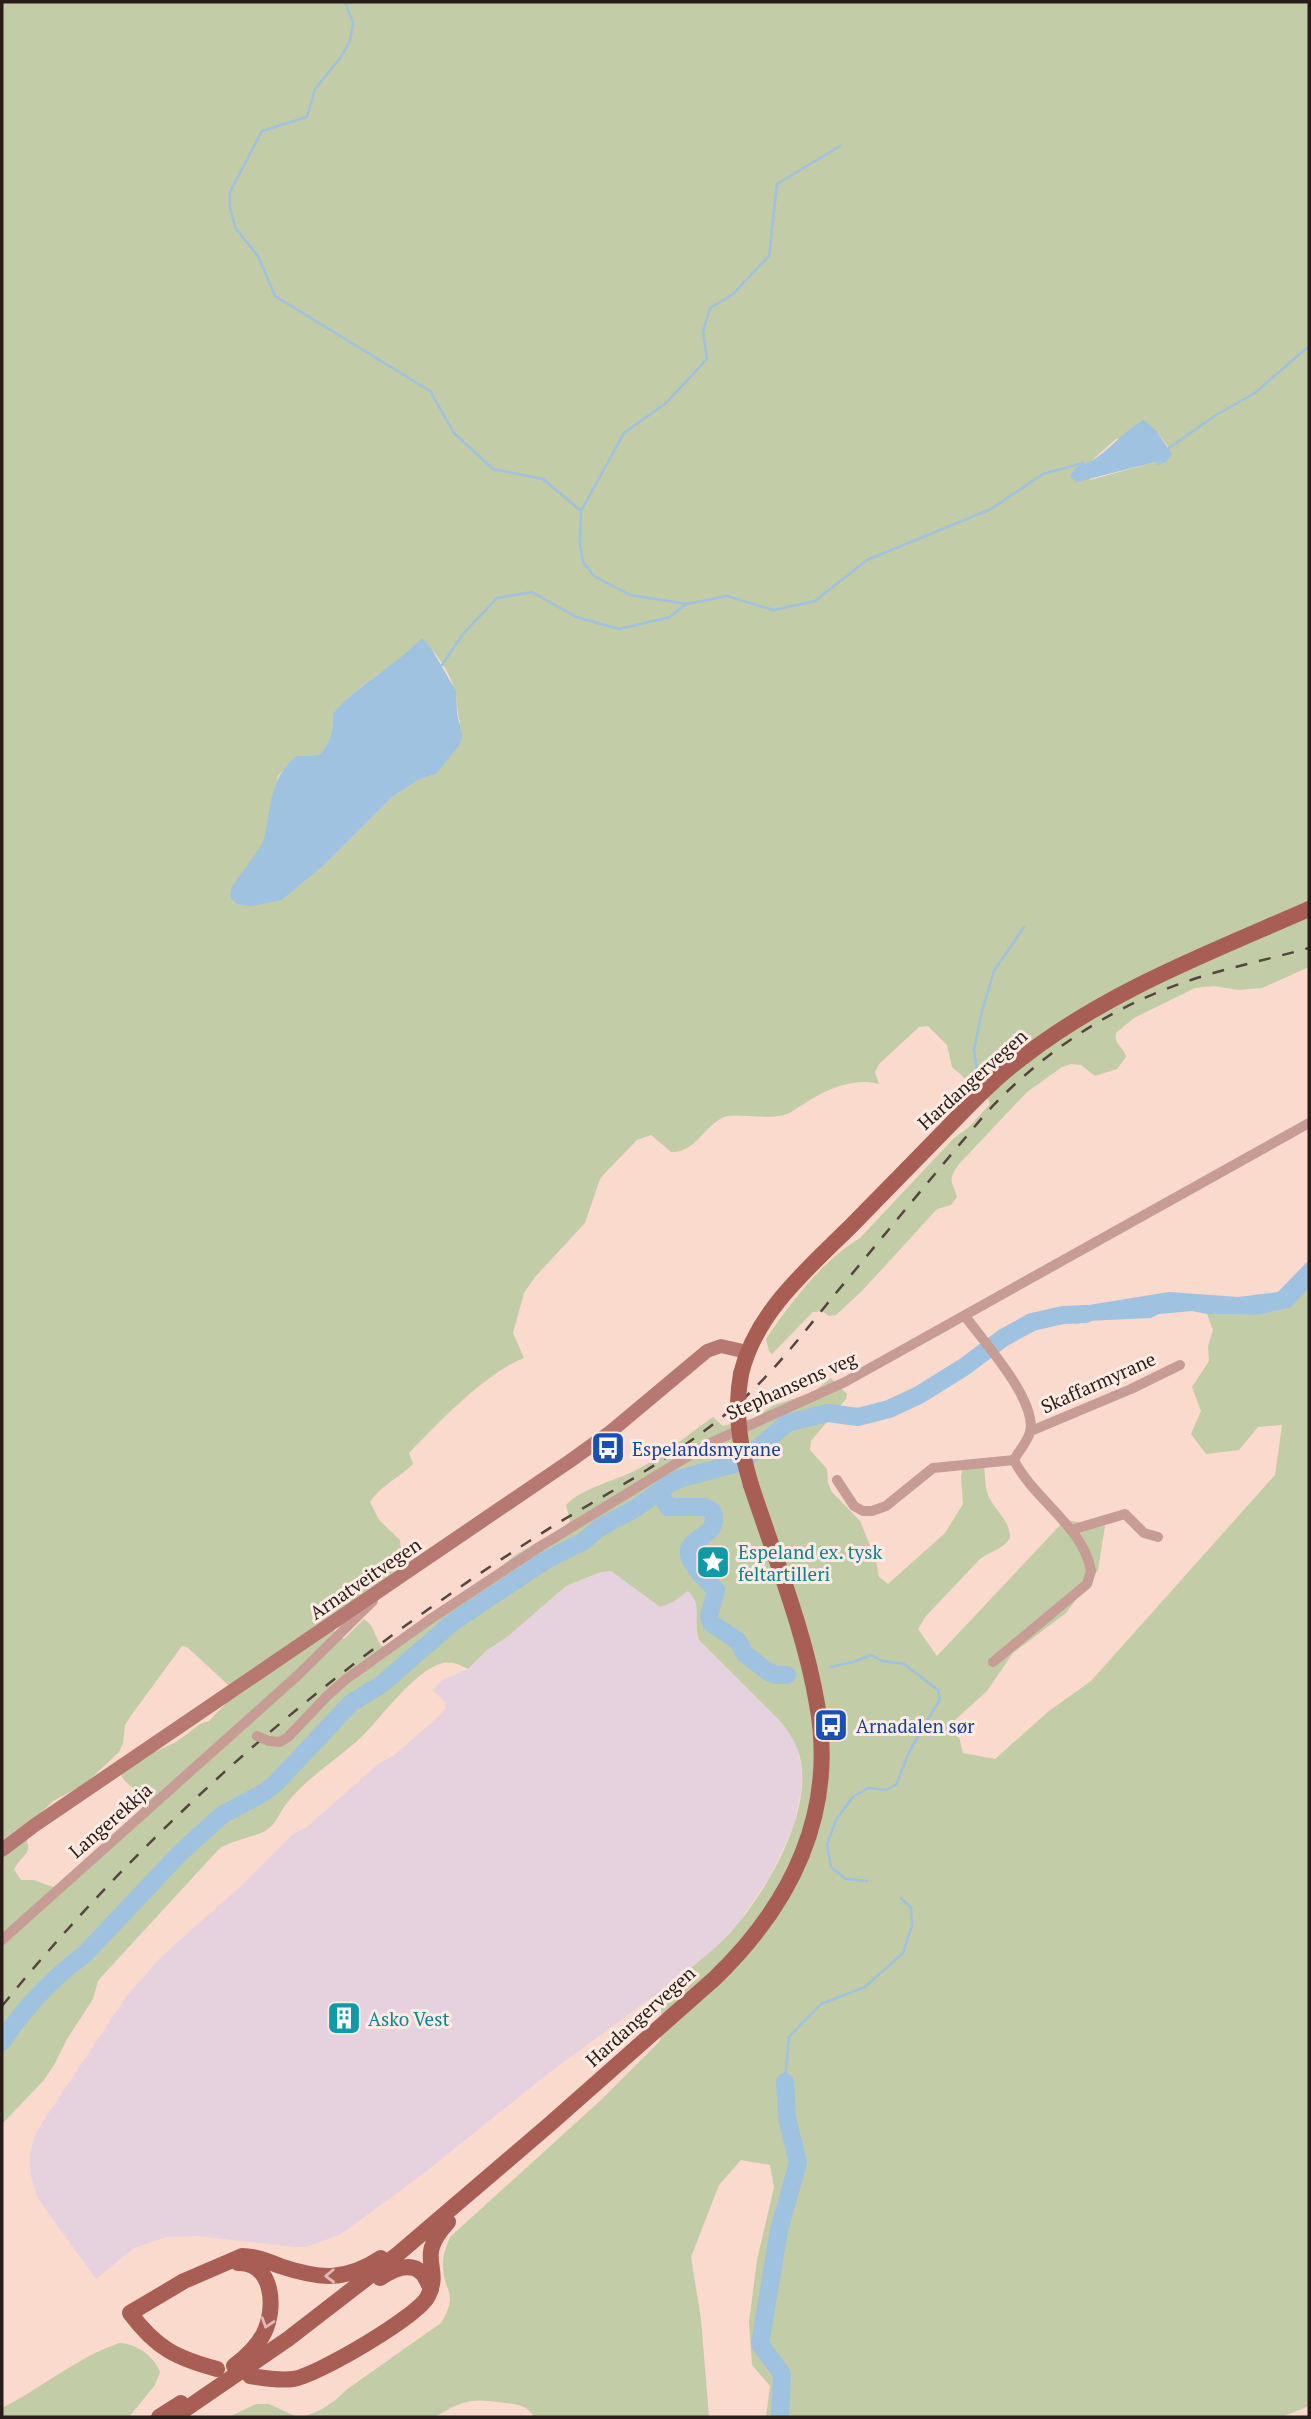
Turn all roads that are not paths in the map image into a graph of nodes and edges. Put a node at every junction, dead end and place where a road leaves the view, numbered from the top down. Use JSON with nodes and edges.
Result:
{"nodes":[{"id":1,"x":1309,"y":909,"type":"edge"},
{"id":2,"x":1309,"y":1123,"type":"edge"},
{"id":3,"x":965,"y":1316,"type":"junction"},
{"id":4,"x":747,"y":1352,"type":"junction"},
{"id":5,"x":1180,"y":1365,"type":"dead end"},
{"id":6,"x":1031,"y":1431,"type":"junction"},
{"id":7,"x":1014,"y":1460,"type":"junction"},
{"id":8,"x":837,"y":1480,"type":"dead end"},
{"id":9,"x":1072,"y":1530,"type":"junction"},
{"id":10,"x":1158,"y":1537,"type":"dead end"},
{"id":11,"x":385,"y":1588,"type":"junction"},
{"id":12,"x":993,"y":1662,"type":"dead end"},
{"id":13,"x":241,"y":1727,"type":"junction"},
{"id":14,"x":2,"y":1850,"type":"edge"},
{"id":15,"x":2,"y":1940,"type":"edge"},
{"id":16,"x":550,"y":2124,"type":"junction"},
{"id":17,"x":508,"y":2161,"type":"junction"},
{"id":18,"x":225,"y":2263,"type":"junction"},
{"id":19,"x":430,"y":2289,"type":"junction"},
{"id":20,"x":288,"y":2339,"type":"junction"},
{"id":21,"x":217,"y":2369,"type":"dead end"},
{"id":22,"x":250,"y":2376,"type":"dead end"},
{"id":23,"x":159,"y":2417,"type":"edge"},
{"id":24,"x":174,"y":2417,"type":"edge"}],
"edges":[{"from":1,"to":4,"type":"main road","name":"Hardangervegen"},
{"from":2,"to":3,"type":"street","name":"Stephansens veg"},
{"from":3,"to":6,"type":"street","name":"Skaffarmyrane"},
{"from":3,"to":13,"type":"street","name":"Stephansens veg","bridge":true},
{"from":4,"to":11,"type":"main road","name":"Arnatveitvegen"},
{"from":4,"to":16,"type":"main road","name":"Hardangervegen","bridge":true},
{"from":5,"to":6,"type":"street","name":"Skaffarmyrane"},
{"from":6,"to":7,"type":"street","name":"Skaffarmyrane"},
{"from":7,"to":8,"type":"street"},
{"from":7,"to":9,"type":"street"},
{"from":9,"to":10,"type":"street"},
{"from":9,"to":12,"type":"street"},
{"from":11,"to":13,"type":"street","name":"Langerekkja"},
{"from":11,"to":14,"type":"main road","name":"Arnatveitvegen"},
{"from":13,"to":15,"type":"street","name":"Langerekkja"},
{"from":16,"to":17,"type":"main road","name":"Hardangervegen"},
{"from":16,"to":19,"type":"main road"},
{"from":17,"to":18,"type":"main road","one_way":true},
{"from":17,"to":20,"type":"main road","name":"Hardangervegen"},
{"from":18,"to":21,"type":"main road"},
{"from":18,"to":23,"type":"main road","one_way":true},
{"from":19,"to":20,"type":"main road"},
{"from":19,"to":22,"type":"main road"},
{"from":20,"to":24,"type":"main road","name":"Hardangervegen"}]}
